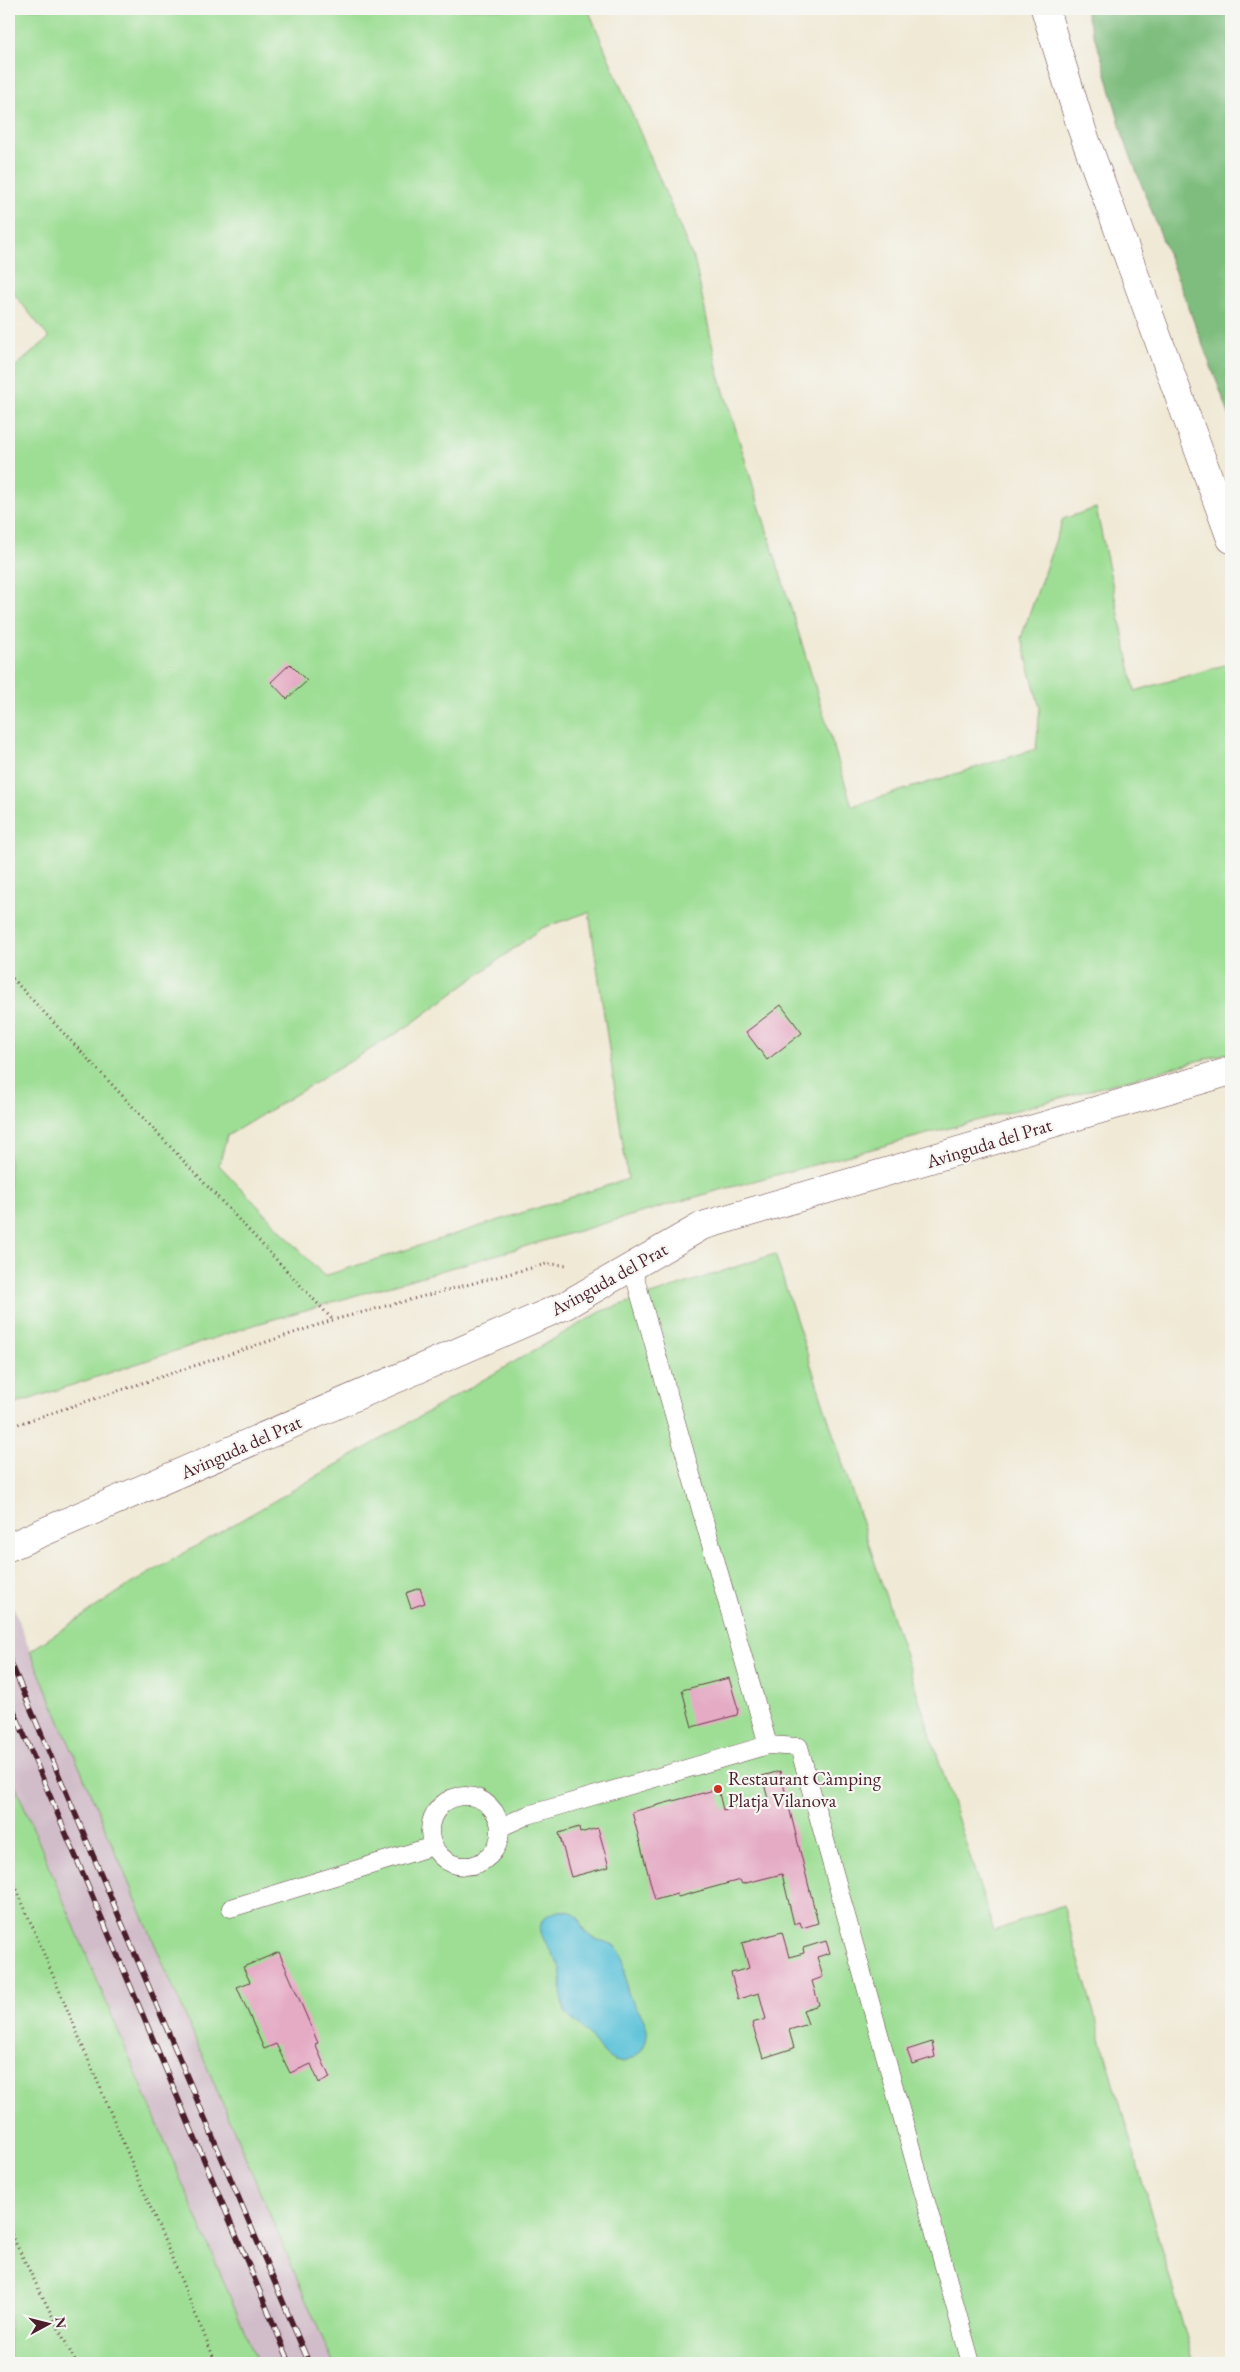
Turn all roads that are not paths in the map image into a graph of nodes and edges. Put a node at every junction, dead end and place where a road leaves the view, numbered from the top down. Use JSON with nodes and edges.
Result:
{"nodes":[{"id":1,"x":1045,"y":9,"type":"edge"},
{"id":2,"x":1231,"y":539,"type":"edge"},
{"id":3,"x":1231,"y":1071,"type":"edge"},
{"id":4,"x":632,"y":1267,"type":"junction"},
{"id":5,"x":9,"y":1547,"type":"edge"},
{"id":6,"x":768,"y":1745,"type":"junction"},
{"id":7,"x":501,"y":1827,"type":"junction"},
{"id":8,"x":433,"y":1846,"type":"junction"},
{"id":9,"x":231,"y":1908,"type":"dead end"},
{"id":10,"x":971,"y":2363,"type":"edge"}],
"edges":[{"from":1,"to":2,"type":"street"},
{"from":3,"to":4,"type":"street","name":"Avinguda del Prat"},
{"from":4,"to":5,"type":"street","name":"Avinguda del Prat"},
{"from":4,"to":6,"type":"lane"},
{"from":6,"to":7,"type":"lane"},
{"from":6,"to":10,"type":"lane"},
{"from":7,"to":8,"type":"lane"},
{"from":7,"to":8,"type":"lane"},
{"from":8,"to":9,"type":"lane"}]}
